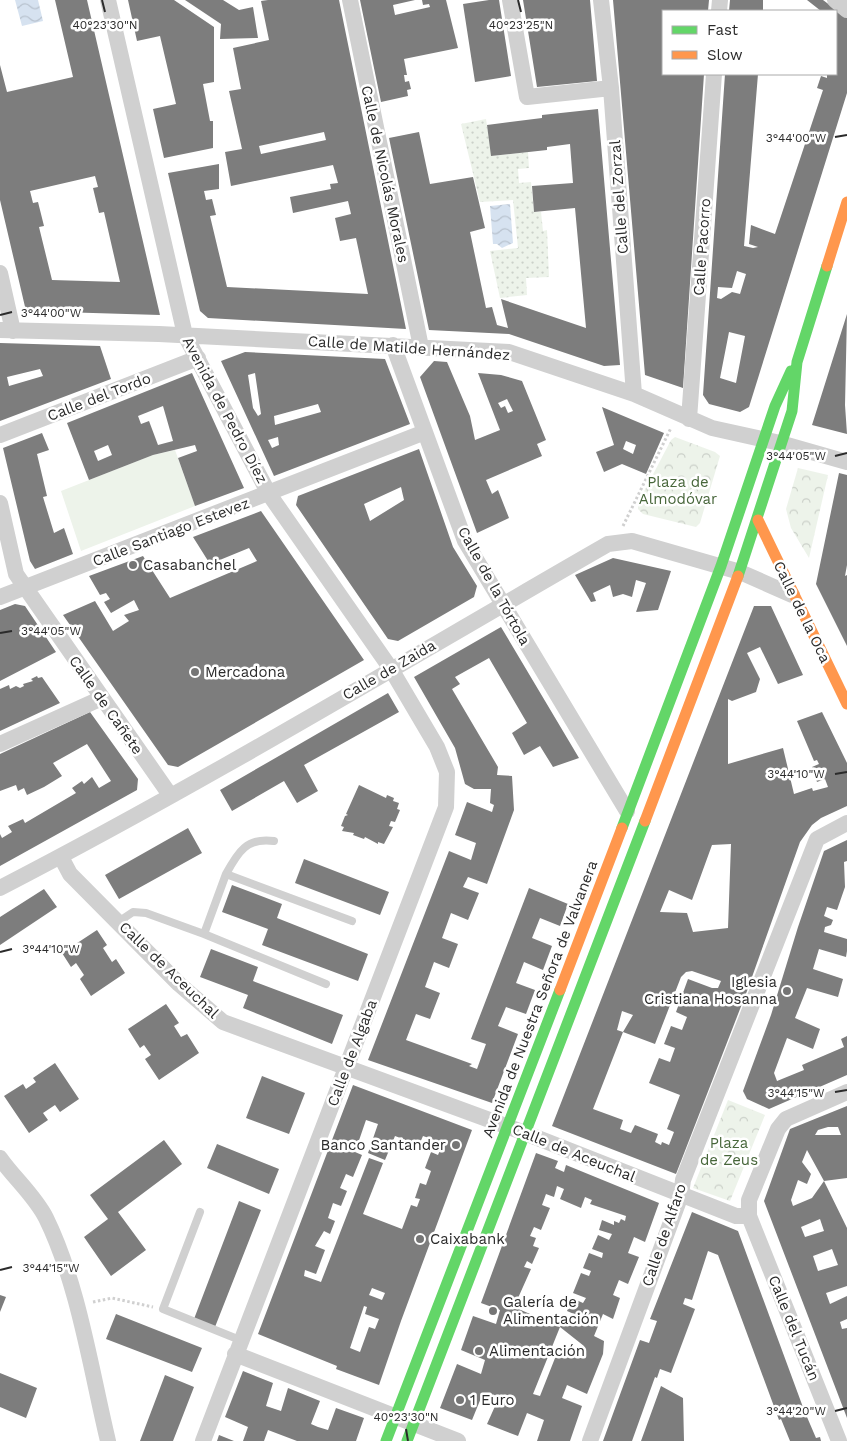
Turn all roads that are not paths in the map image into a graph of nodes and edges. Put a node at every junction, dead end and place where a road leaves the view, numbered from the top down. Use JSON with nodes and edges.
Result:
{"nodes":[{"id":1,"x":108,"y":0,"type":"edge"},
{"id":2,"x":350,"y":0,"type":"edge"},
{"id":3,"x":510,"y":0,"type":"edge"},
{"id":4,"x":600,"y":0,"type":"edge"},
{"id":5,"x":835,"y":0,"type":"edge"},
{"id":6,"x":847,"y":10,"type":"edge"},
{"id":7,"x":714,"y":75,"type":"edge"},
{"id":8,"x":610,"y":88,"type":"junction"},
{"id":9,"x":847,"y":202,"type":"edge"},
{"id":10,"x":0,"y":273,"type":"edge"},
{"id":11,"x":6,"y":330,"type":"edge"},
{"id":12,"x":185,"y":335,"type":"junction"},
{"id":13,"x":393,"y":345,"type":"junction"},
{"id":14,"x":421,"y":347,"type":"junction"},
{"id":15,"x":198,"y":358,"type":"junction"},
{"id":16,"x":797,"y":362,"type":"junction"},
{"id":17,"x":634,"y":394,"type":"junction"},
{"id":18,"x":683,"y":417,"type":"junction"},
{"id":19,"x":425,"y":432,"type":"junction"},
{"id":20,"x":0,"y":435,"type":"edge"},
{"id":21,"x":763,"y":439,"type":"junction"},
{"id":22,"x":780,"y":443,"type":"junction"},
{"id":23,"x":847,"y":462,"type":"edge"},
{"id":24,"x":269,"y":494,"type":"junction"},
{"id":25,"x":0,"y":503,"type":"edge"},
{"id":26,"x":758,"y":520,"type":"junction"},
{"id":27,"x":721,"y":566,"type":"junction"},
{"id":28,"x":740,"y":572,"type":"junction"},
{"id":29,"x":25,"y":588,"type":"junction"},
{"id":30,"x":792,"y":595,"type":"junction"},
{"id":31,"x":0,"y":597,"type":"edge"},
{"id":32,"x":503,"y":606,"type":"junction"},
{"id":33,"x":391,"y":669,"type":"junction"},
{"id":34,"x":102,"y":698,"type":"junction"},
{"id":35,"x":847,"y":704,"type":"edge"},
{"id":36,"x":0,"y":744,"type":"edge"},
{"id":37,"x":170,"y":796,"type":"junction"},
{"id":38,"x":628,"y":811,"type":"junction"},
{"id":39,"x":847,"y":823,"type":"edge"},
{"id":40,"x":274,"y":841,"type":"dead end"},
{"id":41,"x":60,"y":857,"type":"junction"},
{"id":42,"x":226,"y":874,"type":"junction"},
{"id":43,"x":0,"y":888,"type":"edge"},
{"id":44,"x":352,"y":921,"type":"dead end"},
{"id":45,"x":118,"y":922,"type":"junction"},
{"id":46,"x":204,"y":934,"type":"junction"},
{"id":47,"x":326,"y":984,"type":"dead end"},
{"id":48,"x":346,"y":1068,"type":"junction"},
{"id":49,"x":847,"y":1092,"type":"edge"},
{"id":50,"x":507,"y":1126,"type":"junction"},
{"id":51,"x":525,"y":1133,"type":"junction"},
{"id":52,"x":2,"y":1164,"type":"edge"},
{"id":53,"x":681,"y":1195,"type":"junction"},
{"id":54,"x":200,"y":1212,"type":"dead end"},
{"id":55,"x":749,"y":1216,"type":"junction"},
{"id":56,"x":238,"y":1347,"type":"junction"},
{"id":57,"x":395,"y":1417,"type":"junction"},
{"id":58,"x":413,"y":1424,"type":"junction"},
{"id":59,"x":108,"y":1441,"type":"edge"},
{"id":60,"x":203,"y":1441,"type":"edge"},
{"id":61,"x":386,"y":1441,"type":"edge"},
{"id":62,"x":406,"y":1441,"type":"edge"},
{"id":63,"x":458,"y":1441,"type":"edge"},
{"id":64,"x":590,"y":1441,"type":"edge"},
{"id":65,"x":839,"y":1441,"type":"edge"}],
"edges":[{"from":1,"to":12,"type":"street","name":"Avenida de Pedro Díez"},
{"from":2,"to":14,"type":"street","name":"Calle de Nicolás Morales"},
{"from":3,"to":8,"type":"street"},
{"from":4,"to":8,"type":"street","name":"Calle del Zorzal"},
{"from":5,"to":6,"type":"street"},
{"from":7,"to":18,"type":"street","name":"Calle Pacorro"},
{"from":8,"to":17,"type":"street","name":"Calle del Zorzal"},
{"from":9,"to":16,"type":"main road"},
{"from":10,"to":11,"type":"street"},
{"from":11,"to":12,"type":"street","name":"Calle de Matilde Hernández"},
{"from":12,"to":13,"type":"street","name":"Calle de Matilde Hernández"},
{"from":12,"to":15,"type":"street","name":"Avenida de Pedro Díez"},
{"from":13,"to":14,"type":"street","name":"Calle de Matilde Hernández"},
{"from":13,"to":19,"type":"street","name":"Calle de la Tórtola"},
{"from":14,"to":17,"type":"street","name":"Calle de Matilde Hernández"},
{"from":15,"to":20,"type":"street","name":"Calle del Tordo"},
{"from":15,"to":24,"type":"street","name":"Avenida de Pedro Díez"},
{"from":16,"to":21,"type":"main road"},
{"from":16,"to":22,"type":"main road"},
{"from":17,"to":18,"type":"street","name":"Calle de Matilde Hernández"},
{"from":18,"to":21,"type":"street","name":"Calle de Matilde Hernández"},
{"from":19,"to":24,"type":"street","name":"Calle Santiago Estevez"},
{"from":19,"to":32,"type":"street","name":"Calle de la Tórtola"},
{"from":21,"to":22,"type":"street","name":"Calle de Matilde Hernández"},
{"from":21,"to":27,"type":"main road"},
{"from":22,"to":23,"type":"street","name":"Calle de Matilde Hernández"},
{"from":22,"to":26,"type":"main road"},
{"from":24,"to":29,"type":"street","name":"Calle Santiago Estevez"},
{"from":24,"to":33,"type":"street","name":"Avenida de Pedro Díez"},
{"from":25,"to":29,"type":"street","name":"Calle de Cañete"},
{"from":26,"to":28,"type":"main road"},
{"from":26,"to":30,"type":"main road","name":"Calle de la Oca"},
{"from":27,"to":28,"type":"street","name":"Calle de Zaida"},
{"from":27,"to":32,"type":"street","name":"Calle de Zaida"},
{"from":27,"to":38,"type":"main road","name":"Avenida de Nuestra Señora de Valvanera"},
{"from":28,"to":30,"type":"street","name":"Calle de Zaida"},
{"from":28,"to":51,"type":"main road"},
{"from":29,"to":31,"type":"street","name":"Calle Santiago Estevez"},
{"from":29,"to":34,"type":"street","name":"Calle de Cañete"},
{"from":30,"to":35,"type":"main road","name":"Calle de la Oca"},
{"from":32,"to":33,"type":"street","name":"Calle de Zaida"},
{"from":32,"to":38,"type":"street","name":"Calle de la Tórtola"},
{"from":33,"to":37,"type":"street","name":"Calle de Zaida"},
{"from":33,"to":48,"type":"street","name":"Calle de Algaba"},
{"from":34,"to":36,"type":"street"},
{"from":34,"to":37,"type":"street","name":"Calle de Cañete"},
{"from":37,"to":41,"type":"street","name":"Calle de Zaida"},
{"from":38,"to":50,"type":"main road","name":"Avenida de Nuestra Señora de Valvanera"},
{"from":39,"to":53,"type":"street","name":"Calle de Alfaro"},
{"from":40,"to":42,"type":"lane"},
{"from":41,"to":43,"type":"street","name":"Calle de Zaida"},
{"from":41,"to":45,"type":"street","name":"Calle de Aceuchal"},
{"from":42,"to":44,"type":"lane"},
{"from":42,"to":46,"type":"lane"},
{"from":45,"to":46,"type":"lane"},
{"from":45,"to":48,"type":"street","name":"Calle de Aceuchal"},
{"from":46,"to":47,"type":"lane"},
{"from":48,"to":50,"type":"street","name":"Calle de Aceuchal"},
{"from":48,"to":56,"type":"street","name":"Calle de Algaba"},
{"from":49,"to":55,"type":"street"},
{"from":50,"to":51,"type":"street","name":"Calle de Aceuchal"},
{"from":50,"to":57,"type":"main road","name":"Avenida de Nuestra Señora de Valvanera"},
{"from":51,"to":53,"type":"street","name":"Calle de Aceuchal"},
{"from":51,"to":58,"type":"main road"},
{"from":52,"to":59,"type":"street"},
{"from":53,"to":55,"type":"street","name":"Calle de Aceuchal"},
{"from":53,"to":64,"type":"street","name":"Calle de Alfaro"},
{"from":54,"to":56,"type":"lane"},
{"from":55,"to":65,"type":"street","name":"Calle del Tucán"},
{"from":56,"to":57,"type":"street"},
{"from":56,"to":60,"type":"street","name":"Calle de Algaba"},
{"from":57,"to":58,"type":"street"},
{"from":57,"to":61,"type":"main road","name":"Avenida de Nuestra Señora de Valvanera"},
{"from":58,"to":62,"type":"main road"},
{"from":58,"to":63,"type":"street"}]}
